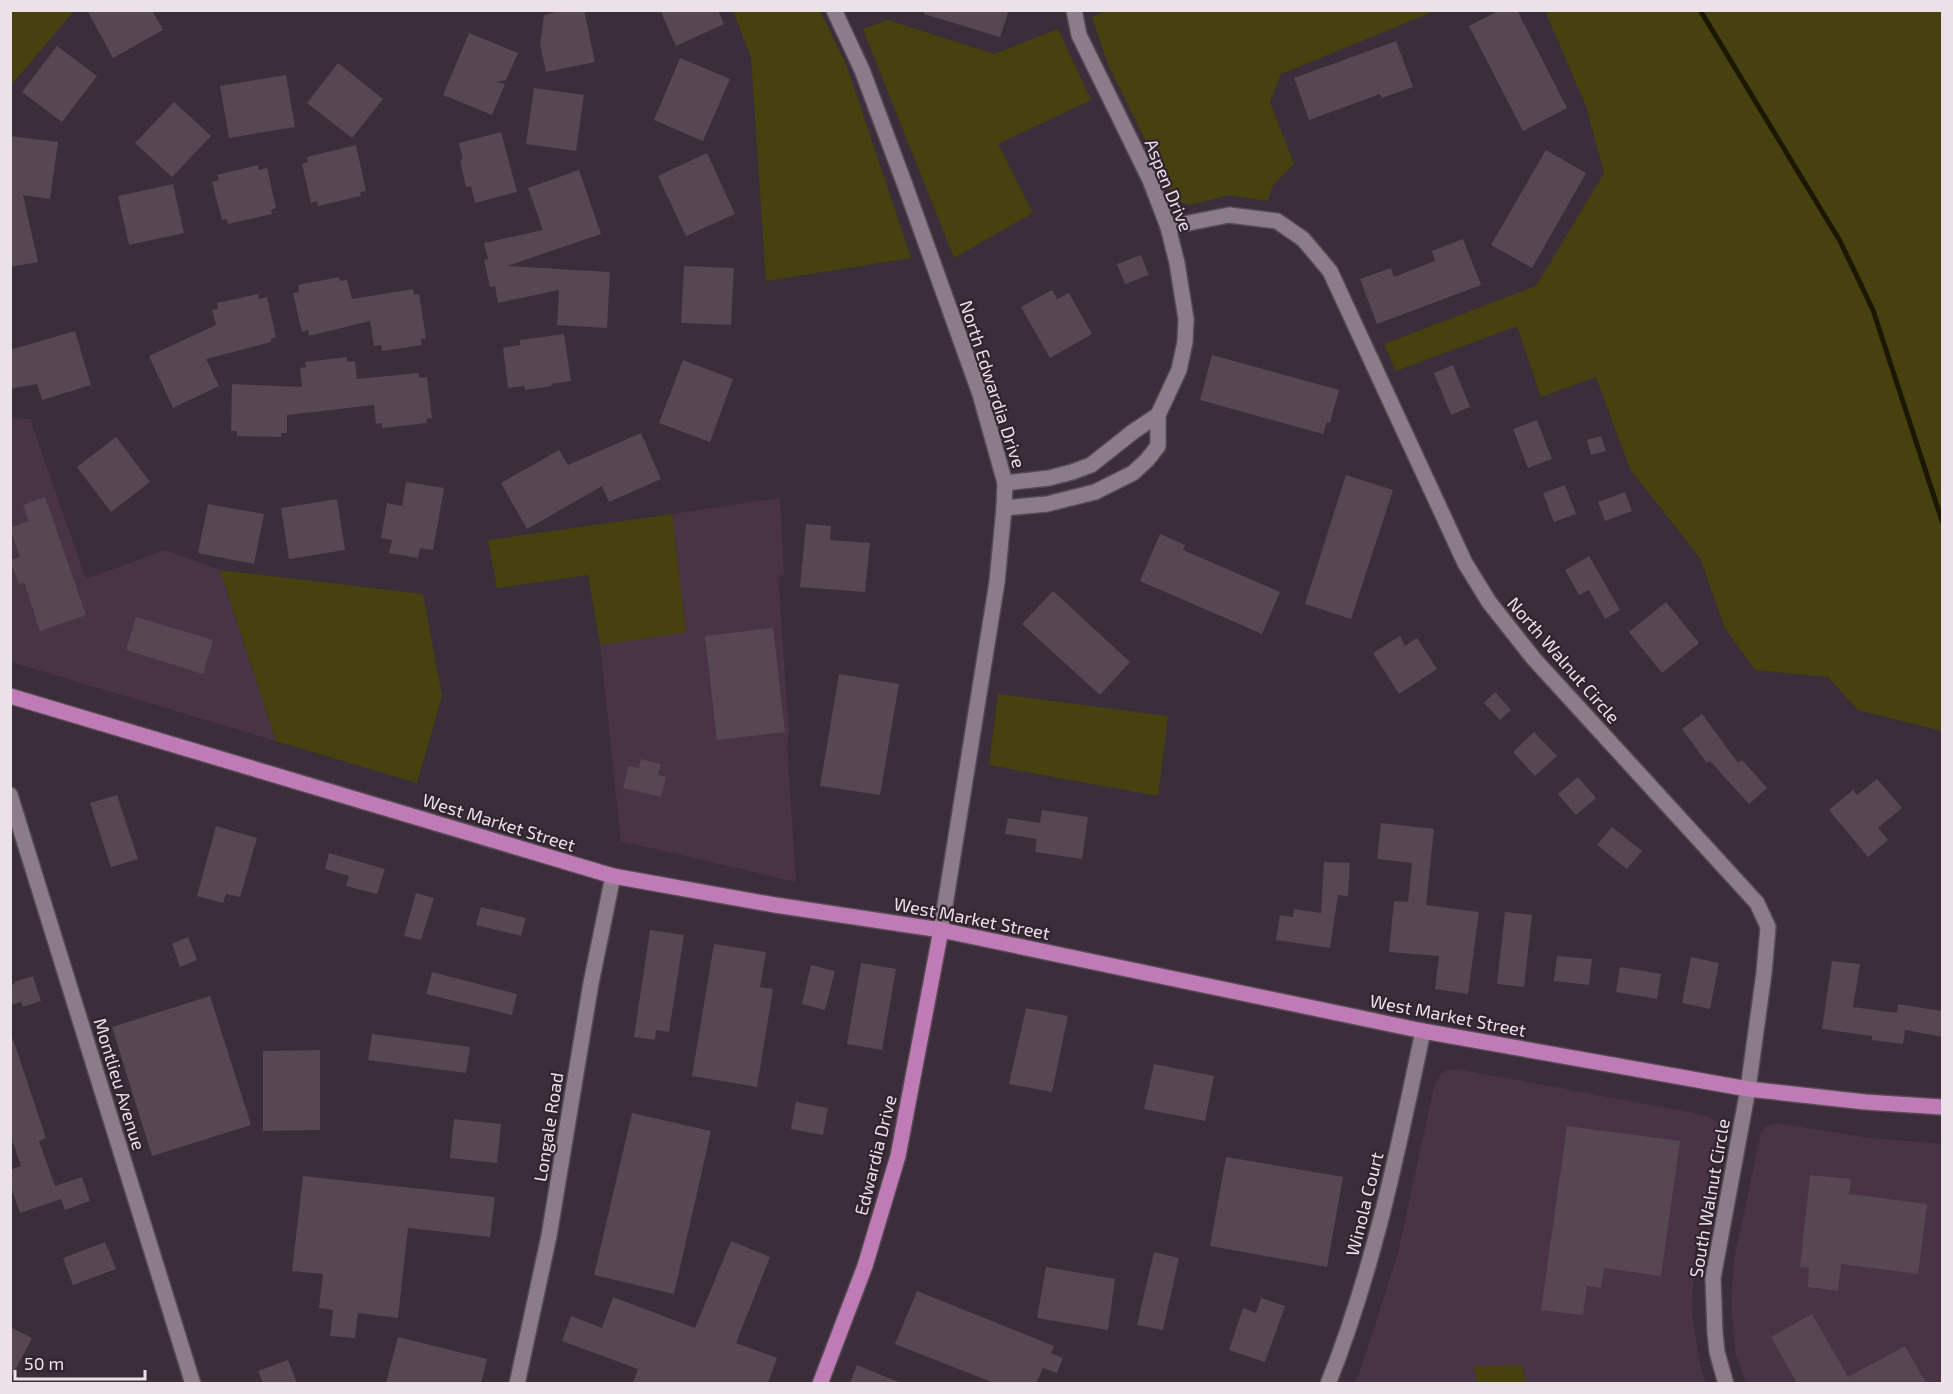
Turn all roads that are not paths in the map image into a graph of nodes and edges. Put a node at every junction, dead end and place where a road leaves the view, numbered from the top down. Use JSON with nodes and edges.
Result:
{"nodes":[{"id":1,"x":834,"y":10,"type":"edge"},
{"id":2,"x":1074,"y":10,"type":"edge"},
{"id":3,"x":1168,"y":227,"type":"junction"},
{"id":4,"x":1158,"y":415,"type":"junction"},
{"id":5,"x":1005,"y":483,"type":"junction"},
{"id":6,"x":1004,"y":508,"type":"junction"},
{"id":7,"x":10,"y":696,"type":"edge"},
{"id":8,"x":10,"y":795,"type":"edge"},
{"id":9,"x":613,"y":876,"type":"junction"},
{"id":10,"x":941,"y":930,"type":"junction"},
{"id":11,"x":1424,"y":1031,"type":"junction"},
{"id":12,"x":1748,"y":1089,"type":"junction"},
{"id":13,"x":1942,"y":1107,"type":"edge"},
{"id":14,"x":193,"y":1383,"type":"edge"},
{"id":15,"x":517,"y":1383,"type":"edge"},
{"id":16,"x":820,"y":1383,"type":"edge"},
{"id":17,"x":1328,"y":1383,"type":"edge"},
{"id":18,"x":1726,"y":1383,"type":"edge"}],
"edges":[{"from":1,"to":5,"type":"street","name":"North Edwardia Drive"},
{"from":2,"to":3,"type":"street","name":"Aspen Drive"},
{"from":3,"to":4,"type":"street","name":"Aspen Drive"},
{"from":3,"to":12,"type":"street","name":"North Walnut Circle"},
{"from":4,"to":5,"type":"street"},
{"from":4,"to":6,"type":"street","name":"Aspen Drive"},
{"from":5,"to":6,"type":"street","name":"North Edwardia Drive"},
{"from":6,"to":10,"type":"street","name":"North Edwardia Drive"},
{"from":7,"to":9,"type":"main road","name":"West Market Street"},
{"from":8,"to":14,"type":"street","name":"Montlieu Avenue"},
{"from":9,"to":10,"type":"main road","name":"West Market Street"},
{"from":9,"to":15,"type":"street","name":"Longale Road"},
{"from":10,"to":11,"type":"main road","name":"West Market Street"},
{"from":10,"to":16,"type":"main road","name":"Edwardia Drive"},
{"from":11,"to":12,"type":"main road","name":"West Market Street"},
{"from":11,"to":17,"type":"street","name":"Winola Court"},
{"from":12,"to":13,"type":"main road","name":"West Market Street"},
{"from":12,"to":18,"type":"street","name":"South Walnut Circle"}]}
